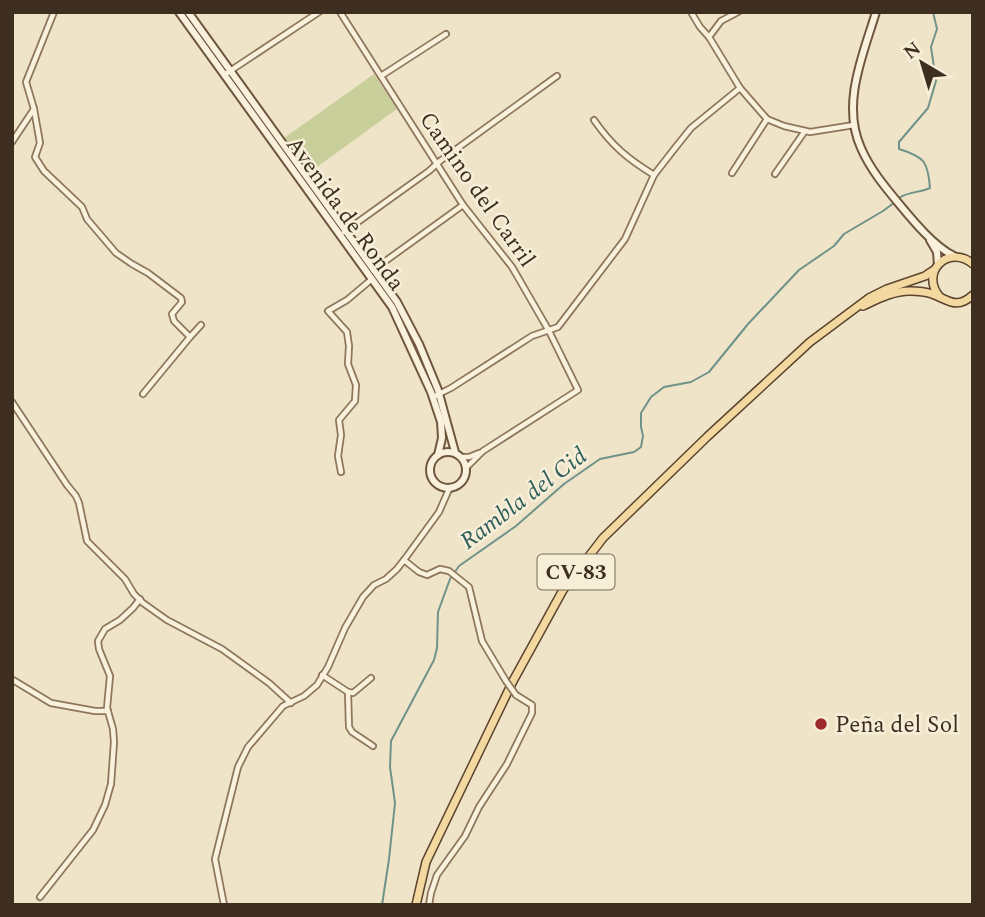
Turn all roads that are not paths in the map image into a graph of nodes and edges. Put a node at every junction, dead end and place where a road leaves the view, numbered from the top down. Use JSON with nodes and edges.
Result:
{"nodes":[{"id":1,"x":54,"y":12,"type":"edge"},
{"id":2,"x":179,"y":12,"type":"edge"},
{"id":3,"x":188,"y":12,"type":"edge"},
{"id":4,"x":319,"y":12,"type":"edge"},
{"id":5,"x":340,"y":12,"type":"edge"},
{"id":6,"x":691,"y":12,"type":"edge"},
{"id":7,"x":738,"y":12,"type":"edge"},
{"id":8,"x":876,"y":12,"type":"edge"},
{"id":9,"x":446,"y":34,"type":"dead end"},
{"id":10,"x":709,"y":37,"type":"junction"},
{"id":11,"x":227,"y":73,"type":"junction"},
{"id":12,"x":381,"y":76,"type":"junction"},
{"id":13,"x":557,"y":76,"type":"dead end"},
{"id":14,"x":740,"y":88,"type":"junction"},
{"id":15,"x":34,"y":109,"type":"junction"},
{"id":16,"x":767,"y":119,"type":"junction"},
{"id":17,"x":594,"y":120,"type":"dead end"},
{"id":18,"x":854,"y":125,"type":"junction"},
{"id":19,"x":805,"y":131,"type":"junction"},
{"id":20,"x":12,"y":142,"type":"edge"},
{"id":21,"x":437,"y":164,"type":"junction"},
{"id":22,"x":732,"y":173,"type":"dead end"},
{"id":23,"x":775,"y":174,"type":"dead end"},
{"id":24,"x":654,"y":175,"type":"junction"},
{"id":25,"x":463,"y":205,"type":"junction"},
{"id":26,"x":344,"y":232,"type":"junction"},
{"id":27,"x":925,"y":232,"type":"junction"},
{"id":28,"x":954,"y":256,"type":"junction"},
{"id":29,"x":973,"y":264,"type":"edge"},
{"id":30,"x":936,"y":268,"type":"junction"},
{"id":31,"x":371,"y":274,"type":"junction"},
{"id":32,"x":973,"y":295,"type":"edge"},
{"id":33,"x":941,"y":298,"type":"junction"},
{"id":34,"x":843,"y":315,"type":"junction"},
{"id":35,"x":201,"y":325,"type":"dead end"},
{"id":36,"x":550,"y":331,"type":"junction"},
{"id":37,"x":190,"y":337,"type":"junction"},
{"id":38,"x":143,"y":394,"type":"dead end"},
{"id":39,"x":436,"y":396,"type":"junction"},
{"id":40,"x":12,"y":402,"type":"edge"},
{"id":41,"x":483,"y":451,"type":"junction"},
{"id":42,"x":458,"y":454,"type":"junction"},
{"id":43,"x":438,"y":455,"type":"junction"},
{"id":44,"x":466,"y":468,"type":"junction"},
{"id":45,"x":341,"y":472,"type":"dead end"},
{"id":46,"x":446,"y":487,"type":"junction"},
{"id":47,"x":404,"y":560,"type":"junction"},
{"id":48,"x":140,"y":599,"type":"junction"},
{"id":49,"x":322,"y":675,"type":"junction"},
{"id":50,"x":372,"y":678,"type":"dead end"},
{"id":51,"x":13,"y":680,"type":"edge"},
{"id":52,"x":348,"y":692,"type":"junction"},
{"id":53,"x":291,"y":703,"type":"junction"},
{"id":54,"x":108,"y":711,"type":"junction"},
{"id":55,"x":373,"y":746,"type":"dead end"},
{"id":56,"x":40,"y":897,"type":"dead end"},
{"id":57,"x":224,"y":905,"type":"edge"},
{"id":58,"x":416,"y":905,"type":"edge"},
{"id":59,"x":429,"y":905,"type":"edge"}],
"edges":[{"from":1,"to":15,"type":"street"},
{"from":2,"to":11,"type":"street","name":"Avenida de Ronda"},
{"from":3,"to":11,"type":"street","name":"Avenida de Ronda"},
{"from":4,"to":11,"type":"street"},
{"from":5,"to":12,"type":"street","name":"Camino del Carril"},
{"from":6,"to":10,"type":"street"},
{"from":7,"to":10,"type":"street"},
{"from":8,"to":18,"type":"street"},
{"from":9,"to":12,"type":"street"},
{"from":10,"to":14,"type":"street"},
{"from":11,"to":26,"type":"street","name":"Avenida de Ronda"},
{"from":12,"to":21,"type":"street","name":"Camino del Carril"},
{"from":13,"to":21,"type":"street"},
{"from":14,"to":16,"type":"street"},
{"from":14,"to":24,"type":"street"},
{"from":15,"to":20,"type":"street"},
{"from":15,"to":37,"type":"street"},
{"from":16,"to":19,"type":"street"},
{"from":16,"to":22,"type":"street"},
{"from":17,"to":24,"type":"street"},
{"from":18,"to":19,"type":"street"},
{"from":18,"to":27,"type":"street"},
{"from":19,"to":23,"type":"street"},
{"from":21,"to":25,"type":"street","name":"Camino del Carril"},
{"from":21,"to":26,"type":"street"},
{"from":24,"to":36,"type":"street"},
{"from":25,"to":31,"type":"street"},
{"from":25,"to":36,"type":"street","name":"Camino del Carril"},
{"from":26,"to":31,"type":"street","name":"Avenida de Ronda"},
{"from":27,"to":28,"type":"street"},
{"from":27,"to":30,"type":"street"},
{"from":28,"to":29,"type":"main road"},
{"from":28,"to":30,"type":"main road","number":"CV-83"},
{"from":30,"to":33,"type":"main road"},
{"from":30,"to":34,"type":"main road","number":"CV-83"},
{"from":31,"to":39,"type":"street","name":"Avenida de Ronda"},
{"from":31,"to":45,"type":"street"},
{"from":32,"to":33,"type":"main road","number":"CV-83"},
{"from":33,"to":34,"type":"main road","number":"CV-83"},
{"from":34,"to":58,"type":"main road","number":"CV-83"},
{"from":35,"to":37,"type":"street"},
{"from":36,"to":39,"type":"street"},
{"from":36,"to":41,"type":"street","name":"Camino del Carril"},
{"from":37,"to":38,"type":"street"},
{"from":39,"to":42,"type":"street","name":"Avenida de Ronda"},
{"from":39,"to":43,"type":"street","name":"Avenida de Ronda"},
{"from":40,"to":48,"type":"street"},
{"from":41,"to":42,"type":"street"},
{"from":41,"to":44,"type":"street"},
{"from":42,"to":43,"type":"street"},
{"from":42,"to":44,"type":"street"},
{"from":43,"to":46,"type":"street"},
{"from":44,"to":46,"type":"street"},
{"from":46,"to":47,"type":"street"},
{"from":47,"to":49,"type":"street"},
{"from":47,"to":59,"type":"street","bridge":true},
{"from":48,"to":53,"type":"street"},
{"from":48,"to":54,"type":"street"},
{"from":49,"to":52,"type":"street"},
{"from":49,"to":53,"type":"street"},
{"from":50,"to":52,"type":"street"},
{"from":51,"to":54,"type":"street"},
{"from":52,"to":55,"type":"street"},
{"from":53,"to":57,"type":"street"},
{"from":54,"to":56,"type":"street"}]}
